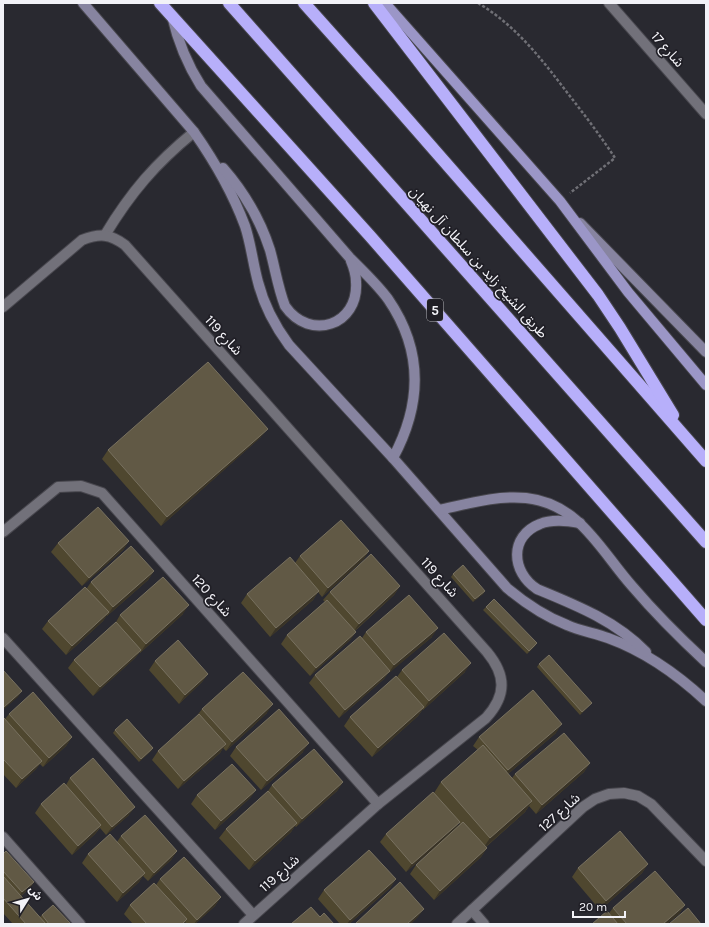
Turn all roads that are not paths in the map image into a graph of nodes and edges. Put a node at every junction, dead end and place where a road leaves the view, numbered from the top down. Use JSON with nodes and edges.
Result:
{"nodes":[{"id":1,"x":83,"y":3,"type":"edge"},
{"id":2,"x":160,"y":3,"type":"edge"},
{"id":3,"x":229,"y":3,"type":"edge"},
{"id":4,"x":304,"y":3,"type":"edge"},
{"id":5,"x":374,"y":3,"type":"edge"},
{"id":6,"x":385,"y":3,"type":"edge"},
{"id":7,"x":610,"y":3,"type":"edge"},
{"id":8,"x":172,"y":16,"type":"junction"},
{"id":9,"x":706,"y":114,"type":"edge"},
{"id":10,"x":194,"y":132,"type":"junction"},
{"id":11,"x":210,"y":155,"type":"junction"},
{"id":12,"x":560,"y":201,"type":"junction"},
{"id":13,"x":105,"y":235,"type":"junction"},
{"id":14,"x":350,"y":258,"type":"junction"},
{"id":15,"x":3,"y":307,"type":"edge"},
{"id":16,"x":706,"y":352,"type":"edge"},
{"id":17,"x":706,"y":385,"type":"edge"},
{"id":18,"x":690,"y":443,"type":"junction"},
{"id":19,"x":393,"y":458,"type":"junction"},
{"id":20,"x":706,"y":461,"type":"edge"},
{"id":21,"x":439,"y":510,"type":"junction"},
{"id":22,"x":582,"y":524,"type":"junction"},
{"id":23,"x":3,"y":532,"type":"edge"},
{"id":24,"x":706,"y":542,"type":"edge"},
{"id":25,"x":706,"y":620,"type":"edge"},
{"id":26,"x":3,"y":638,"type":"edge"},
{"id":27,"x":706,"y":662,"type":"edge"},
{"id":28,"x":657,"y":663,"type":"junction"},
{"id":29,"x":706,"y":700,"type":"edge"},
{"id":30,"x":378,"y":804,"type":"junction"},
{"id":31,"x":3,"y":837,"type":"edge"},
{"id":32,"x":706,"y":861,"type":"edge"},
{"id":33,"x":472,"y":910,"type":"junction"},
{"id":34,"x":253,"y":915,"type":"junction"},
{"id":35,"x":80,"y":924,"type":"edge"},
{"id":36,"x":244,"y":924,"type":"edge"},
{"id":37,"x":457,"y":924,"type":"edge"},
{"id":38,"x":484,"y":924,"type":"edge"}],
"edges":[{"from":1,"to":10,"type":"street"},
{"from":2,"to":8,"type":"highway","number":"5"},
{"from":3,"to":24,"type":"highway","name":"طريق الشيخ زايد بن سلطان آل نهيان"},
{"from":4,"to":18,"type":"highway"},
{"from":5,"to":18,"type":"highway"},
{"from":6,"to":12,"type":"main road"},
{"from":7,"to":9,"type":"street","name":"شارع 17"},
{"from":8,"to":14,"type":"street"},
{"from":8,"to":25,"type":"highway","number":"5"},
{"from":10,"to":11,"type":"street"},
{"from":10,"to":13,"type":"street"},
{"from":11,"to":14,"type":"street"},
{"from":11,"to":19,"type":"street"},
{"from":12,"to":16,"type":"street"},
{"from":12,"to":17,"type":"main road"},
{"from":13,"to":15,"type":"street"},
{"from":13,"to":30,"type":"street","name":"شارع 119"},
{"from":14,"to":19,"type":"street"},
{"from":18,"to":20,"type":"highway"},
{"from":19,"to":21,"type":"street"},
{"from":21,"to":22,"type":"street"},
{"from":21,"to":28,"type":"street"},
{"from":22,"to":27,"type":"street"},
{"from":22,"to":28,"type":"street"},
{"from":23,"to":30,"type":"street","name":"شارع 120"},
{"from":26,"to":34,"type":"street"},
{"from":28,"to":29,"type":"street"},
{"from":30,"to":34,"type":"street","name":"شارع 119"},
{"from":31,"to":35,"type":"street"},
{"from":32,"to":33,"type":"street","name":"شارع 127"},
{"from":33,"to":37,"type":"street","name":"شارع 127"},
{"from":33,"to":38,"type":"street"},
{"from":34,"to":36,"type":"street","name":"شارع 119"}]}
